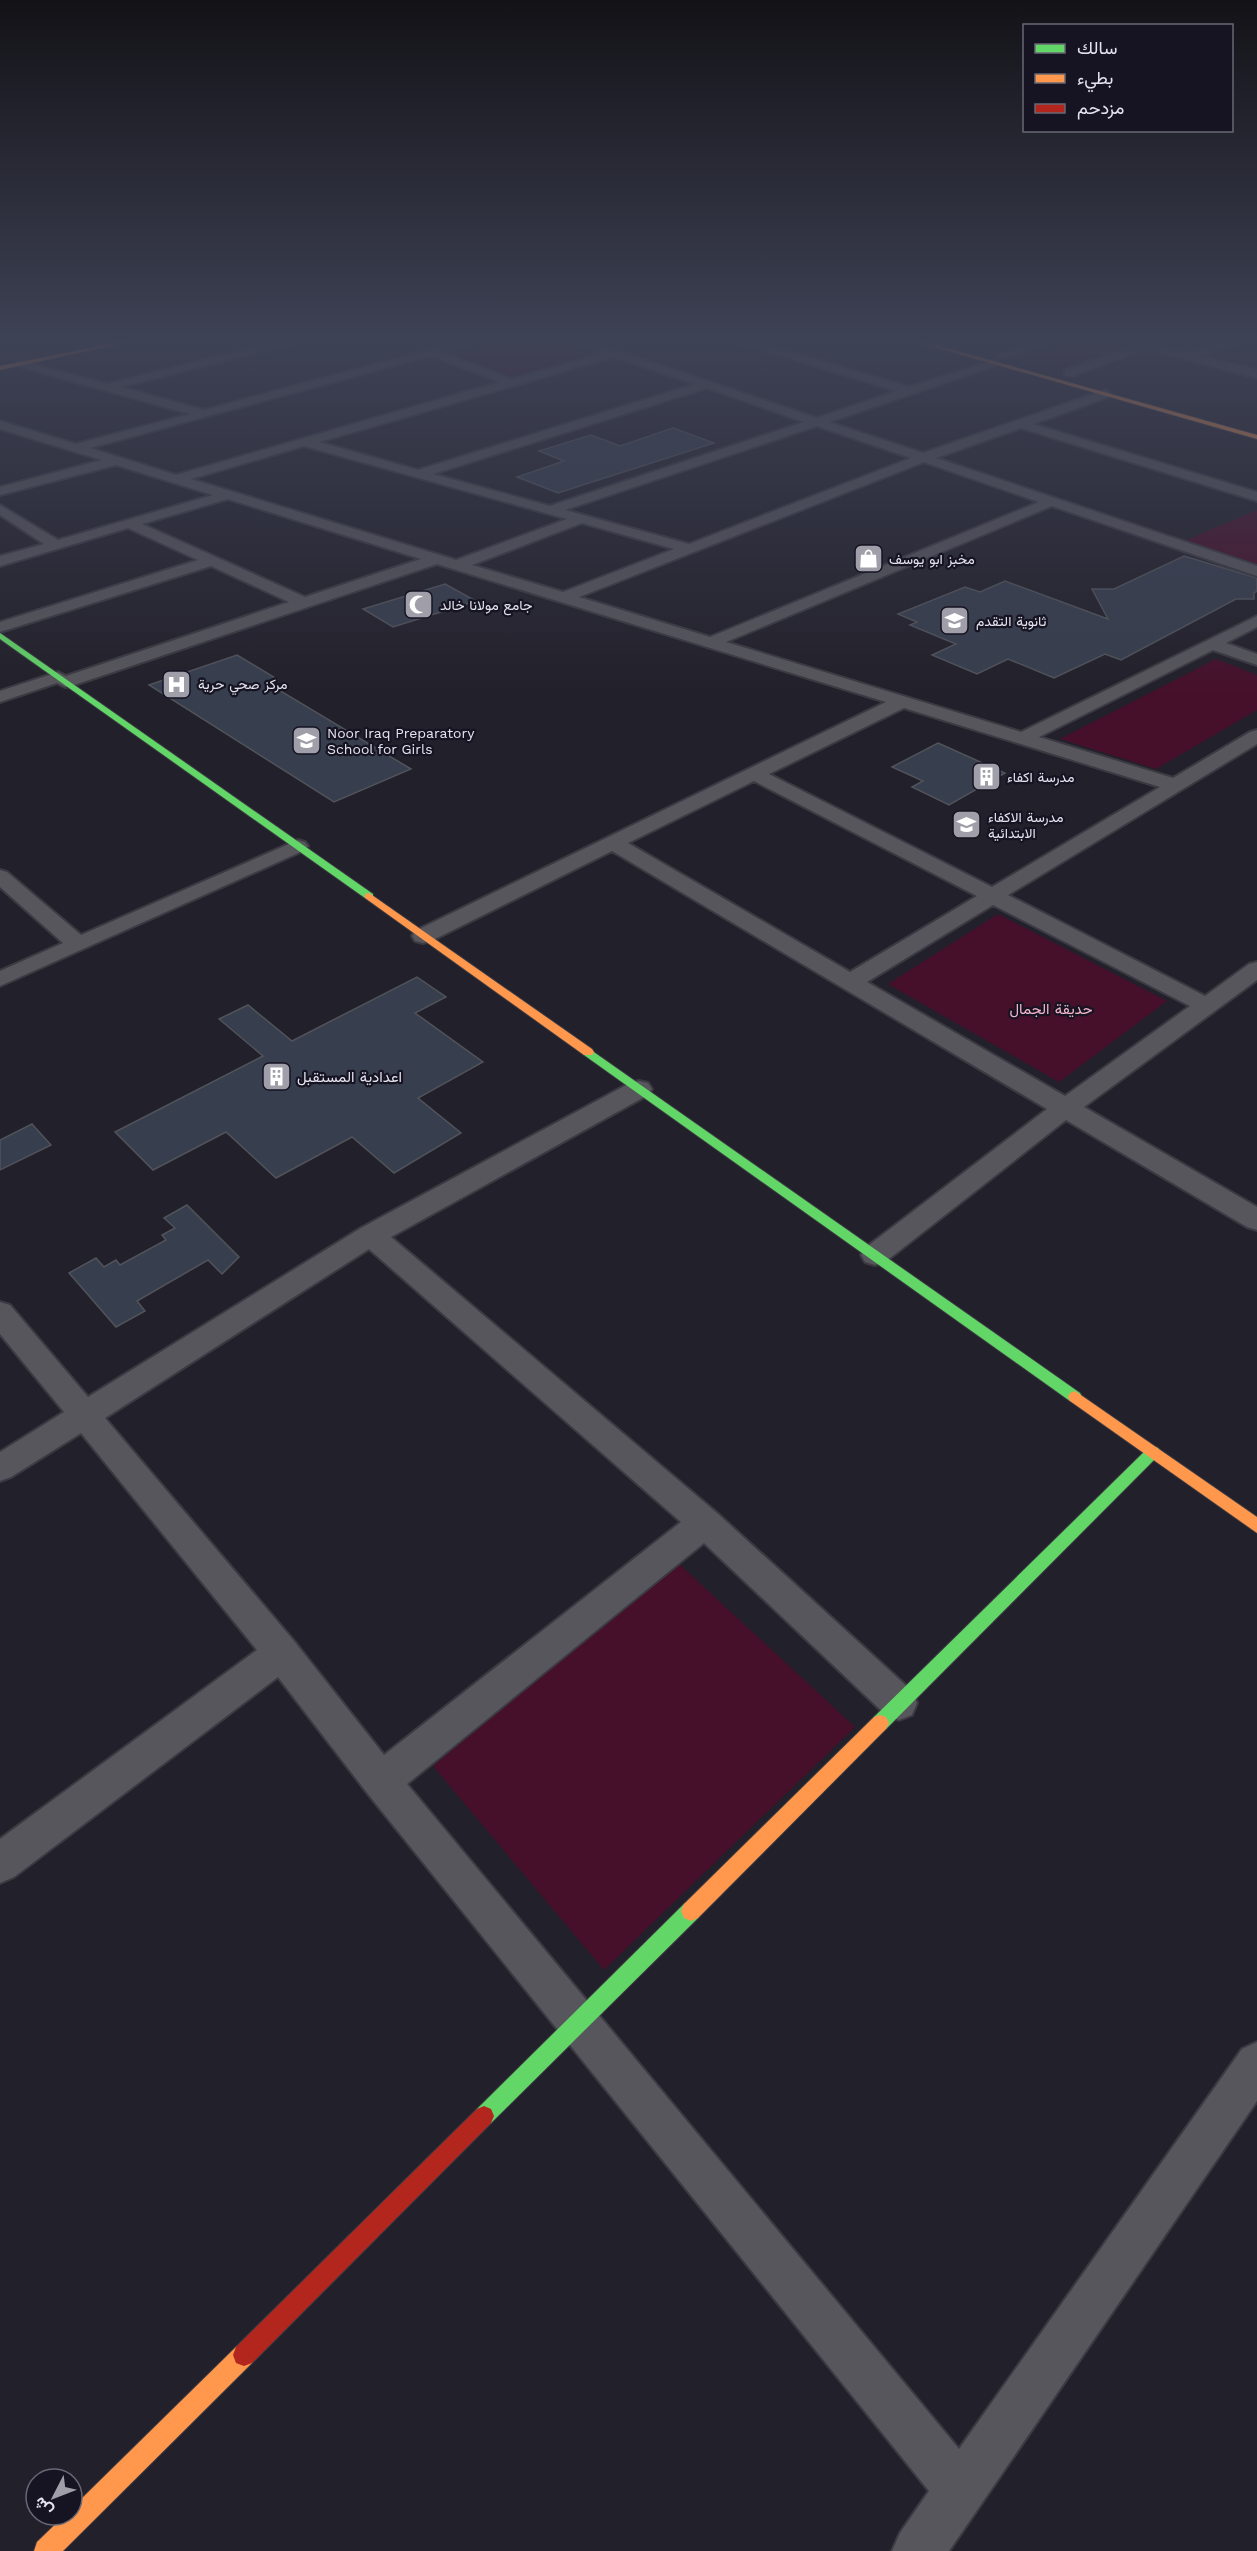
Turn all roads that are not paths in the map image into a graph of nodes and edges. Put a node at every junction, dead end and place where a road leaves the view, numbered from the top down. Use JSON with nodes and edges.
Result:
{"nodes":[{"id":1,"x":100,"y":456,"type":"edge"},
{"id":2,"x":260,"y":456,"type":"edge"},
{"id":3,"x":354,"y":456,"type":"edge"},
{"id":4,"x":476,"y":456,"type":"edge"},
{"id":5,"x":713,"y":456,"type":"edge"},
{"id":6,"x":918,"y":456,"type":"edge"},
{"id":7,"x":929,"y":456,"type":"edge"},
{"id":8,"x":1125,"y":456,"type":"edge"},
{"id":9,"x":923,"y":458,"type":"junction"},
{"id":10,"x":115,"y":461,"type":"junction"},
{"id":11,"x":418,"y":474,"type":"junction"},
{"id":12,"x":176,"y":479,"type":"junction"},
{"id":13,"x":0,"y":491,"type":"edge"},
{"id":14,"x":227,"y":495,"type":"junction"},
{"id":15,"x":1257,"y":497,"type":"edge"},
{"id":16,"x":1050,"y":502,"type":"junction"},
{"id":17,"x":0,"y":509,"type":"edge"},
{"id":18,"x":551,"y":510,"type":"junction"},
{"id":19,"x":581,"y":519,"type":"junction"},
{"id":20,"x":129,"y":524,"type":"junction"},
{"id":21,"x":56,"y":545,"type":"junction"},
{"id":22,"x":692,"y":549,"type":"junction"},
{"id":23,"x":436,"y":559,"type":"junction"},
{"id":24,"x":0,"y":561,"type":"edge"},
{"id":25,"x":212,"y":561,"type":"junction"},
{"id":26,"x":456,"y":565,"type":"junction"},
{"id":27,"x":1257,"y":571,"type":"edge"},
{"id":28,"x":562,"y":598,"type":"junction"},
{"id":29,"x":304,"y":603,"type":"junction"},
{"id":30,"x":1257,"y":621,"type":"edge"},
{"id":31,"x":0,"y":627,"type":"edge"},
{"id":32,"x":0,"y":635,"type":"edge"},
{"id":33,"x":710,"y":643,"type":"junction"},
{"id":34,"x":1214,"y":644,"type":"junction"},
{"id":35,"x":1257,"y":660,"type":"edge"},
{"id":36,"x":62,"y":680,"type":"junction"},
{"id":37,"x":0,"y":697,"type":"edge"},
{"id":38,"x":901,"y":702,"type":"junction"},
{"id":39,"x":1257,"y":736,"type":"edge"},
{"id":40,"x":1022,"y":739,"type":"junction"},
{"id":41,"x":755,"y":774,"type":"junction"},
{"id":42,"x":1175,"y":786,"type":"junction"},
{"id":43,"x":613,"y":843,"type":"junction"},
{"id":44,"x":298,"y":846,"type":"junction"},
{"id":45,"x":0,"y":876,"type":"edge"},
{"id":46,"x":993,"y":896,"type":"junction"},
{"id":47,"x":423,"y":936,"type":"junction"},
{"id":48,"x":78,"y":944,"type":"junction"},
{"id":49,"x":1257,"y":969,"type":"edge"},
{"id":50,"x":0,"y":979,"type":"edge"},
{"id":51,"x":850,"y":982,"type":"junction"},
{"id":52,"x":1207,"y":1006,"type":"junction"},
{"id":53,"x":639,"y":1089,"type":"junction"},
{"id":54,"x":1065,"y":1108,"type":"junction"},
{"id":55,"x":1257,"y":1220,"type":"edge"},
{"id":56,"x":371,"y":1235,"type":"junction"},
{"id":57,"x":875,"y":1255,"type":"junction"},
{"id":58,"x":0,"y":1313,"type":"edge"},
{"id":59,"x":84,"y":1416,"type":"junction"},
{"id":60,"x":1153,"y":1452,"type":"junction"},
{"id":61,"x":0,"y":1468,"type":"edge"},
{"id":62,"x":705,"y":1523,"type":"junction"},
{"id":63,"x":1257,"y":1526,"type":"edge"},
{"id":64,"x":281,"y":1653,"type":"junction"},
{"id":65,"x":899,"y":1703,"type":"junction"},
{"id":66,"x":381,"y":1780,"type":"junction"},
{"id":67,"x":0,"y":1863,"type":"edge"},
{"id":68,"x":578,"y":2022,"type":"junction"},
{"id":69,"x":1257,"y":2064,"type":"edge"},
{"id":70,"x":960,"y":2490,"type":"junction"},
{"id":71,"x":46,"y":2551,"type":"edge"},
{"id":72,"x":918,"y":2551,"type":"edge"}],
"edges":[{"from":1,"to":10,"type":"street"},
{"from":2,"to":12,"type":"street"},
{"from":3,"to":11,"type":"street"},
{"from":4,"to":11,"type":"street"},
{"from":5,"to":18,"type":"street"},
{"from":6,"to":9,"type":"street"},
{"from":7,"to":9,"type":"street"},
{"from":8,"to":15,"type":"street"},
{"from":9,"to":16,"type":"street"},
{"from":9,"to":22,"type":"street"},
{"from":10,"to":12,"type":"street"},
{"from":10,"to":13,"type":"street"},
{"from":11,"to":18,"type":"street"},
{"from":12,"to":14,"type":"street"},
{"from":14,"to":20,"type":"street"},
{"from":14,"to":23,"type":"street"},
{"from":16,"to":27,"type":"street"},
{"from":16,"to":33,"type":"street"},
{"from":17,"to":21,"type":"street"},
{"from":18,"to":19,"type":"street"},
{"from":19,"to":22,"type":"street"},
{"from":19,"to":26,"type":"street"},
{"from":20,"to":21,"type":"street"},
{"from":20,"to":25,"type":"street"},
{"from":21,"to":24,"type":"street"},
{"from":22,"to":28,"type":"street"},
{"from":23,"to":26,"type":"street"},
{"from":23,"to":29,"type":"street"},
{"from":25,"to":29,"type":"street"},
{"from":25,"to":31,"type":"street"},
{"from":26,"to":28,"type":"street"},
{"from":28,"to":33,"type":"street"},
{"from":29,"to":36,"type":"street"},
{"from":30,"to":34,"type":"street"},
{"from":32,"to":36,"type":"street"},
{"from":33,"to":38,"type":"street"},
{"from":34,"to":35,"type":"street"},
{"from":34,"to":40,"type":"street"},
{"from":36,"to":37,"type":"street"},
{"from":36,"to":44,"type":"street"},
{"from":38,"to":40,"type":"street"},
{"from":38,"to":41,"type":"street"},
{"from":39,"to":42,"type":"street"},
{"from":40,"to":42,"type":"street"},
{"from":41,"to":43,"type":"street"},
{"from":41,"to":46,"type":"street"},
{"from":42,"to":46,"type":"street"},
{"from":43,"to":47,"type":"street"},
{"from":43,"to":51,"type":"street"},
{"from":44,"to":47,"type":"street"},
{"from":44,"to":48,"type":"street"},
{"from":45,"to":48,"type":"street"},
{"from":46,"to":51,"type":"street"},
{"from":46,"to":52,"type":"street"},
{"from":47,"to":53,"type":"street"},
{"from":48,"to":50,"type":"street"},
{"from":49,"to":52,"type":"street"},
{"from":51,"to":54,"type":"street"},
{"from":52,"to":54,"type":"street"},
{"from":53,"to":56,"type":"street"},
{"from":53,"to":57,"type":"street"},
{"from":54,"to":55,"type":"street"},
{"from":54,"to":57,"type":"street"},
{"from":56,"to":59,"type":"street"},
{"from":56,"to":62,"type":"street"},
{"from":57,"to":60,"type":"street"},
{"from":58,"to":59,"type":"street"},
{"from":59,"to":61,"type":"street"},
{"from":59,"to":64,"type":"street"},
{"from":60,"to":63,"type":"street"},
{"from":60,"to":65,"type":"street"},
{"from":62,"to":65,"type":"street"},
{"from":62,"to":66,"type":"street"},
{"from":64,"to":66,"type":"street"},
{"from":64,"to":67,"type":"street"},
{"from":65,"to":68,"type":"street"},
{"from":66,"to":68,"type":"street"},
{"from":68,"to":70,"type":"street"},
{"from":68,"to":71,"type":"street"},
{"from":69,"to":70,"type":"street"},
{"from":70,"to":72,"type":"street"}]}
